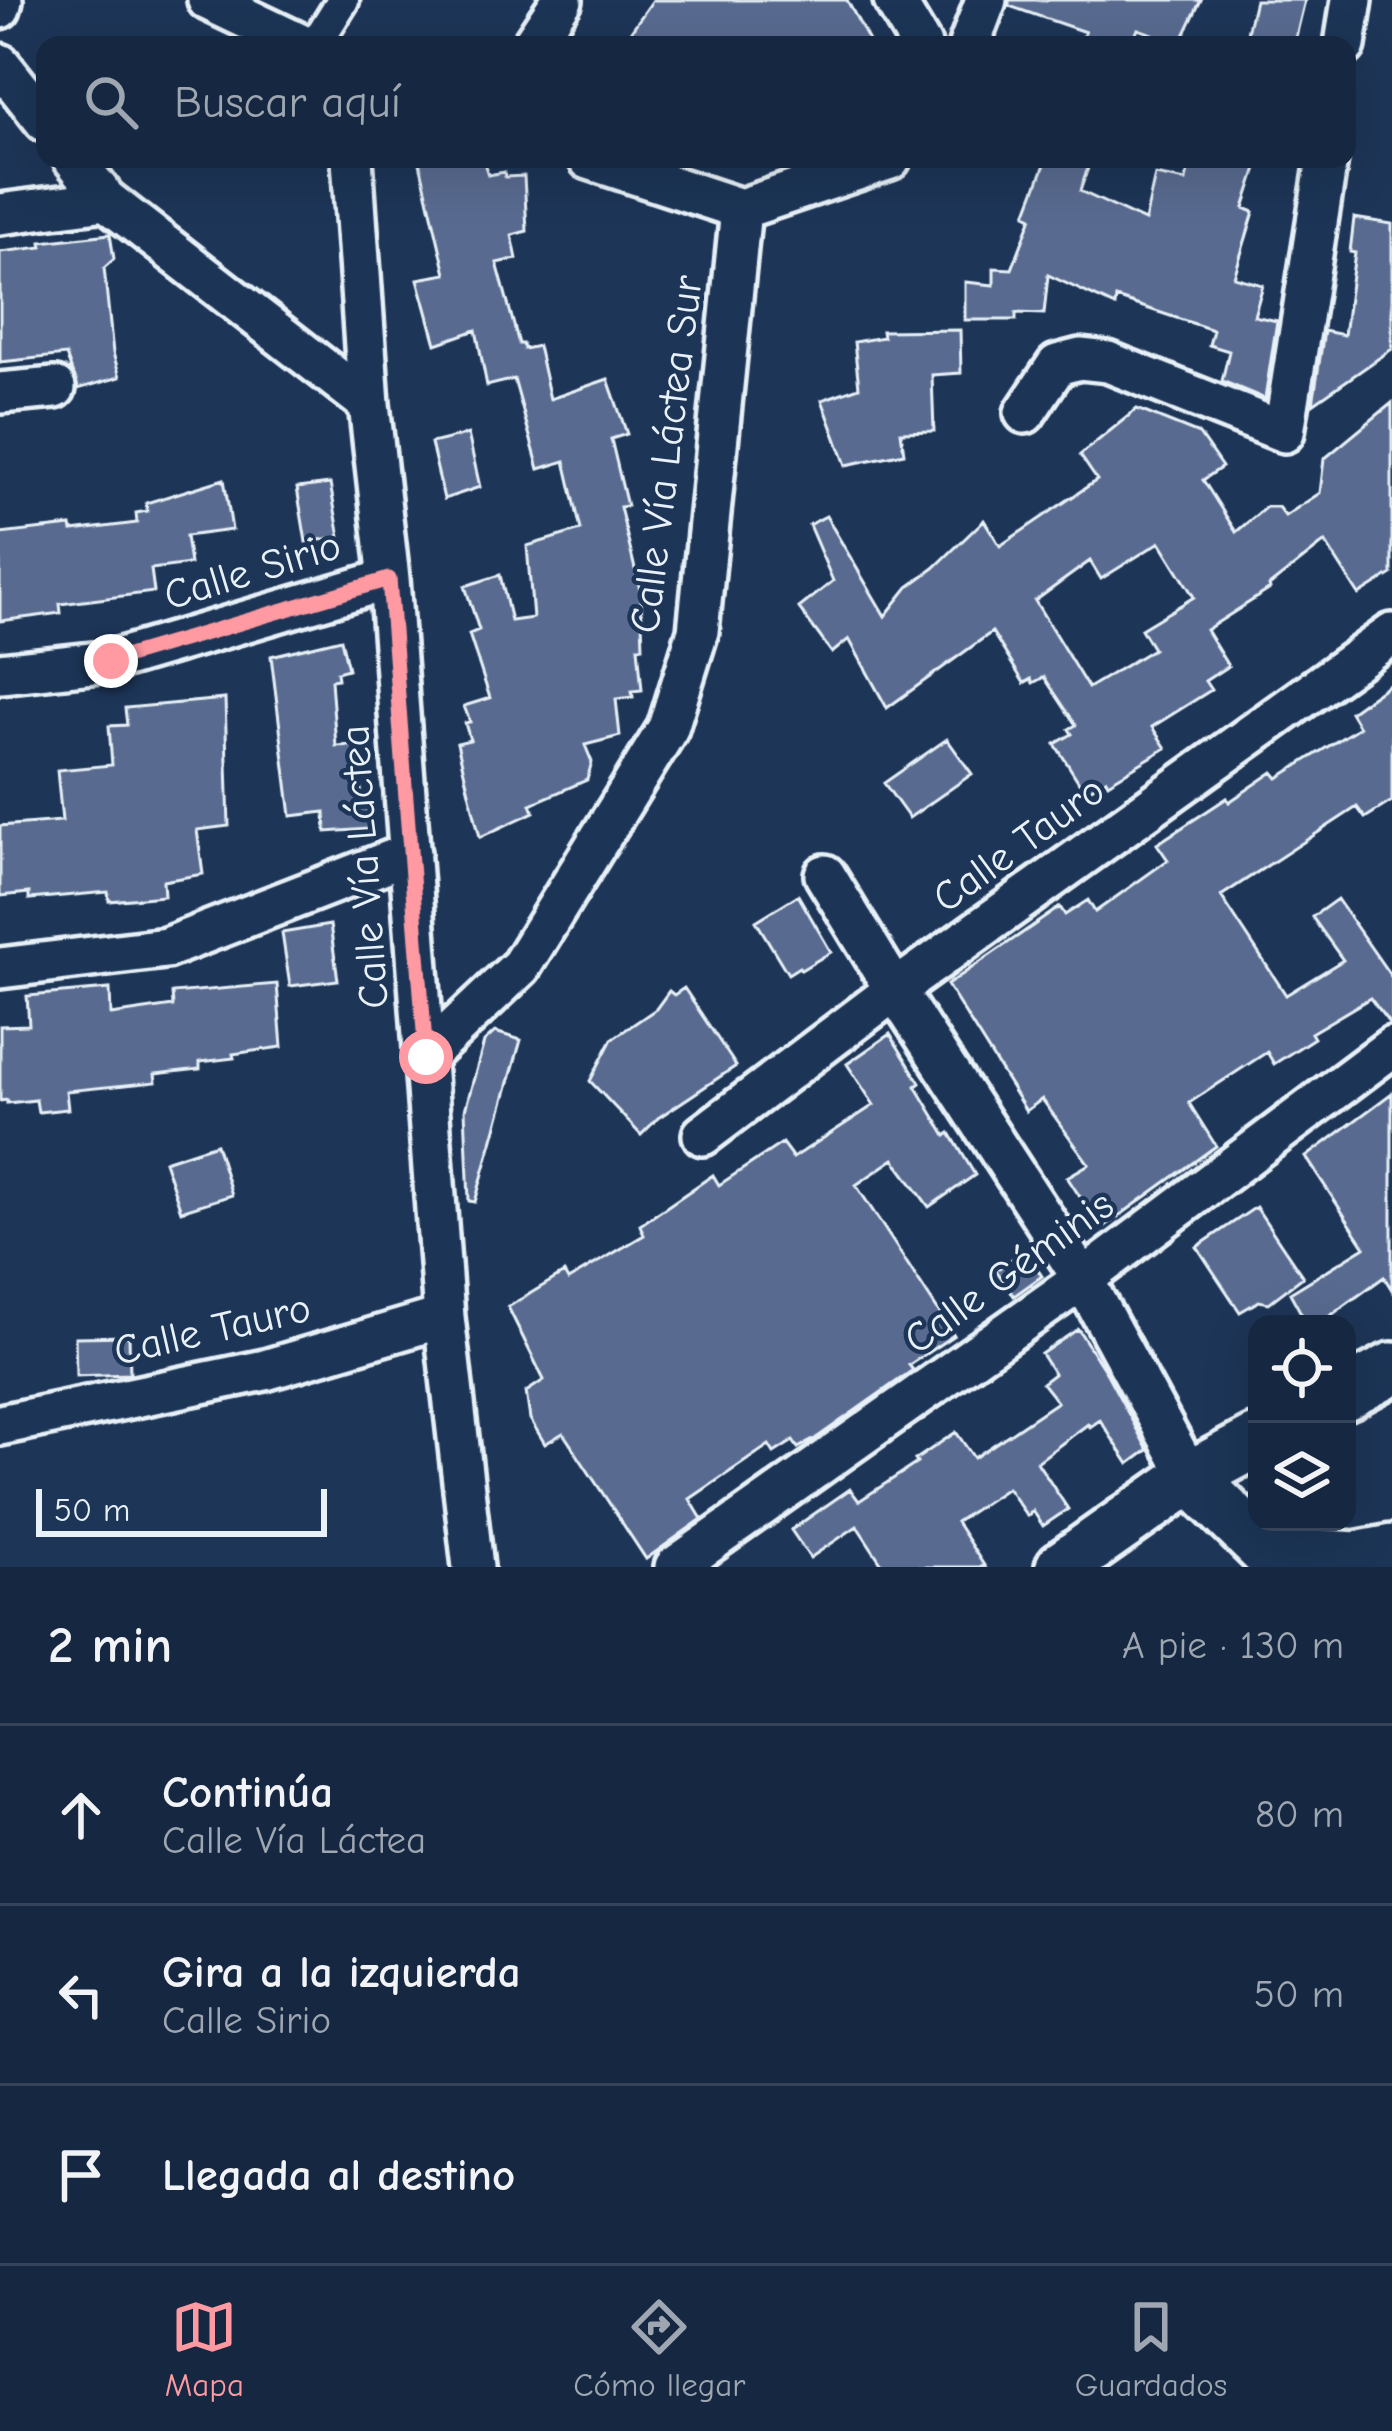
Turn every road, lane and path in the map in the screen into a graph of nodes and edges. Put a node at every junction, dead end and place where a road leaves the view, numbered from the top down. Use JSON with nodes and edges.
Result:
{"nodes":[{"id":1,"x":208,"y":0,"type":"edge"},
{"id":2,"x":343,"y":0,"type":"edge"},
{"id":3,"x":562,"y":0,"type":"edge"},
{"id":4,"x":894,"y":0,"type":"edge"},
{"id":5,"x":986,"y":0,"type":"edge"},
{"id":6,"x":1352,"y":0,"type":"edge"},
{"id":7,"x":283,"y":36,"type":"edge"},
{"id":8,"x":321,"y":36,"type":"edge"},
{"id":9,"x":538,"y":36,"type":"edge"},
{"id":10,"x":916,"y":36,"type":"edge"},
{"id":11,"x":972,"y":36,"type":"edge"},
{"id":12,"x":1346,"y":36,"type":"edge"},
{"id":13,"x":0,"y":64,"type":"edge"},
{"id":14,"x":36,"y":110,"type":"edge"},
{"id":15,"x":81,"y":168,"type":"edge"},
{"id":16,"x":353,"y":168,"type":"edge"},
{"id":17,"x":617,"y":168,"type":"edge"},
{"id":18,"x":863,"y":168,"type":"edge"},
{"id":19,"x":1326,"y":168,"type":"edge"},
{"id":20,"x":106,"y":200,"type":"junction"},
{"id":21,"x":741,"y":208,"type":"junction"},
{"id":22,"x":0,"y":214,"type":"edge"},
{"id":23,"x":56,"y":388,"type":"dead end"},
{"id":24,"x":0,"y":393,"type":"edge"},
{"id":25,"x":369,"y":404,"type":"junction"},
{"id":26,"x":1025,"y":413,"type":"dead end"},
{"id":27,"x":389,"y":579,"type":"junction"},
{"id":28,"x":1392,"y":634,"type":"edge"},
{"id":29,"x":0,"y":673,"type":"edge"},
{"id":30,"x":410,"y":853,"type":"junction"},
{"id":31,"x":825,"y":875,"type":"dead end"},
{"id":32,"x":0,"y":968,"type":"edge"},
{"id":33,"x":895,"y":990,"type":"junction"},
{"id":34,"x":1392,"y":1047,"type":"edge"},
{"id":35,"x":426,"y":1057,"type":"junction"},
{"id":36,"x":703,"y":1135,"type":"dead end"},
{"id":37,"x":1082,"y":1279,"type":"junction"},
{"id":38,"x":444,"y":1317,"type":"junction"},
{"id":39,"x":1392,"y":1369,"type":"edge"},
{"id":40,"x":1356,"y":1388,"type":"edge"},
{"id":41,"x":0,"y":1425,"type":"edge"},
{"id":42,"x":1248,"y":1446,"type":"edge"},
{"id":43,"x":1190,"y":1477,"type":"junction"},
{"id":44,"x":1392,"y":1551,"type":"edge"},
{"id":45,"x":1294,"y":1560,"type":"edge"},
{"id":46,"x":473,"y":1567,"type":"edge"},
{"id":47,"x":675,"y":1567,"type":"edge"},
{"id":48,"x":1062,"y":1567,"type":"edge"}],
"edges":[{"from":1,"to":7,"type":"street"},
{"from":2,"to":8,"type":"street"},
{"from":3,"to":9,"type":"street"},
{"from":4,"to":10,"type":"street"},
{"from":5,"to":11,"type":"street"},
{"from":6,"to":12,"type":"street"},
{"from":13,"to":14,"type":"street"},
{"from":15,"to":20,"type":"street"},
{"from":16,"to":25,"type":"street","name":"Calle Vía Láctea"},
{"from":17,"to":21,"type":"street"},
{"from":18,"to":21,"type":"street"},
{"from":19,"to":26,"type":"street"},
{"from":20,"to":22,"type":"street"},
{"from":20,"to":25,"type":"street"},
{"from":21,"to":35,"type":"street","name":"Calle Vía Láctea Sur"},
{"from":23,"to":24,"type":"street"},
{"from":25,"to":27,"type":"street","name":"Calle Vía Láctea"},
{"from":27,"to":29,"type":"street","name":"Calle Sirio"},
{"from":27,"to":30,"type":"street","name":"Calle Vía Láctea"},
{"from":28,"to":33,"type":"street","name":"Calle Tauro"},
{"from":30,"to":32,"type":"street"},
{"from":30,"to":35,"type":"street","name":"Calle Vía Láctea"},
{"from":31,"to":33,"type":"street"},
{"from":33,"to":36,"type":"street","name":"Calle Tauro"},
{"from":33,"to":37,"type":"street"},
{"from":34,"to":37,"type":"street","name":"Calle Géminis"},
{"from":35,"to":38,"type":"street","name":"Calle Vía Láctea"},
{"from":37,"to":43,"type":"street"},
{"from":37,"to":47,"type":"street","name":"Calle Géminis"},
{"from":38,"to":41,"type":"street","name":"Calle Tauro"},
{"from":38,"to":46,"type":"street","name":"Calle Vía Láctea"},
{"from":39,"to":40,"type":"street"},
{"from":42,"to":43,"type":"street"},
{"from":43,"to":45,"type":"street"},
{"from":43,"to":48,"type":"street"},
{"from":44,"to":45,"type":"street"}]}
